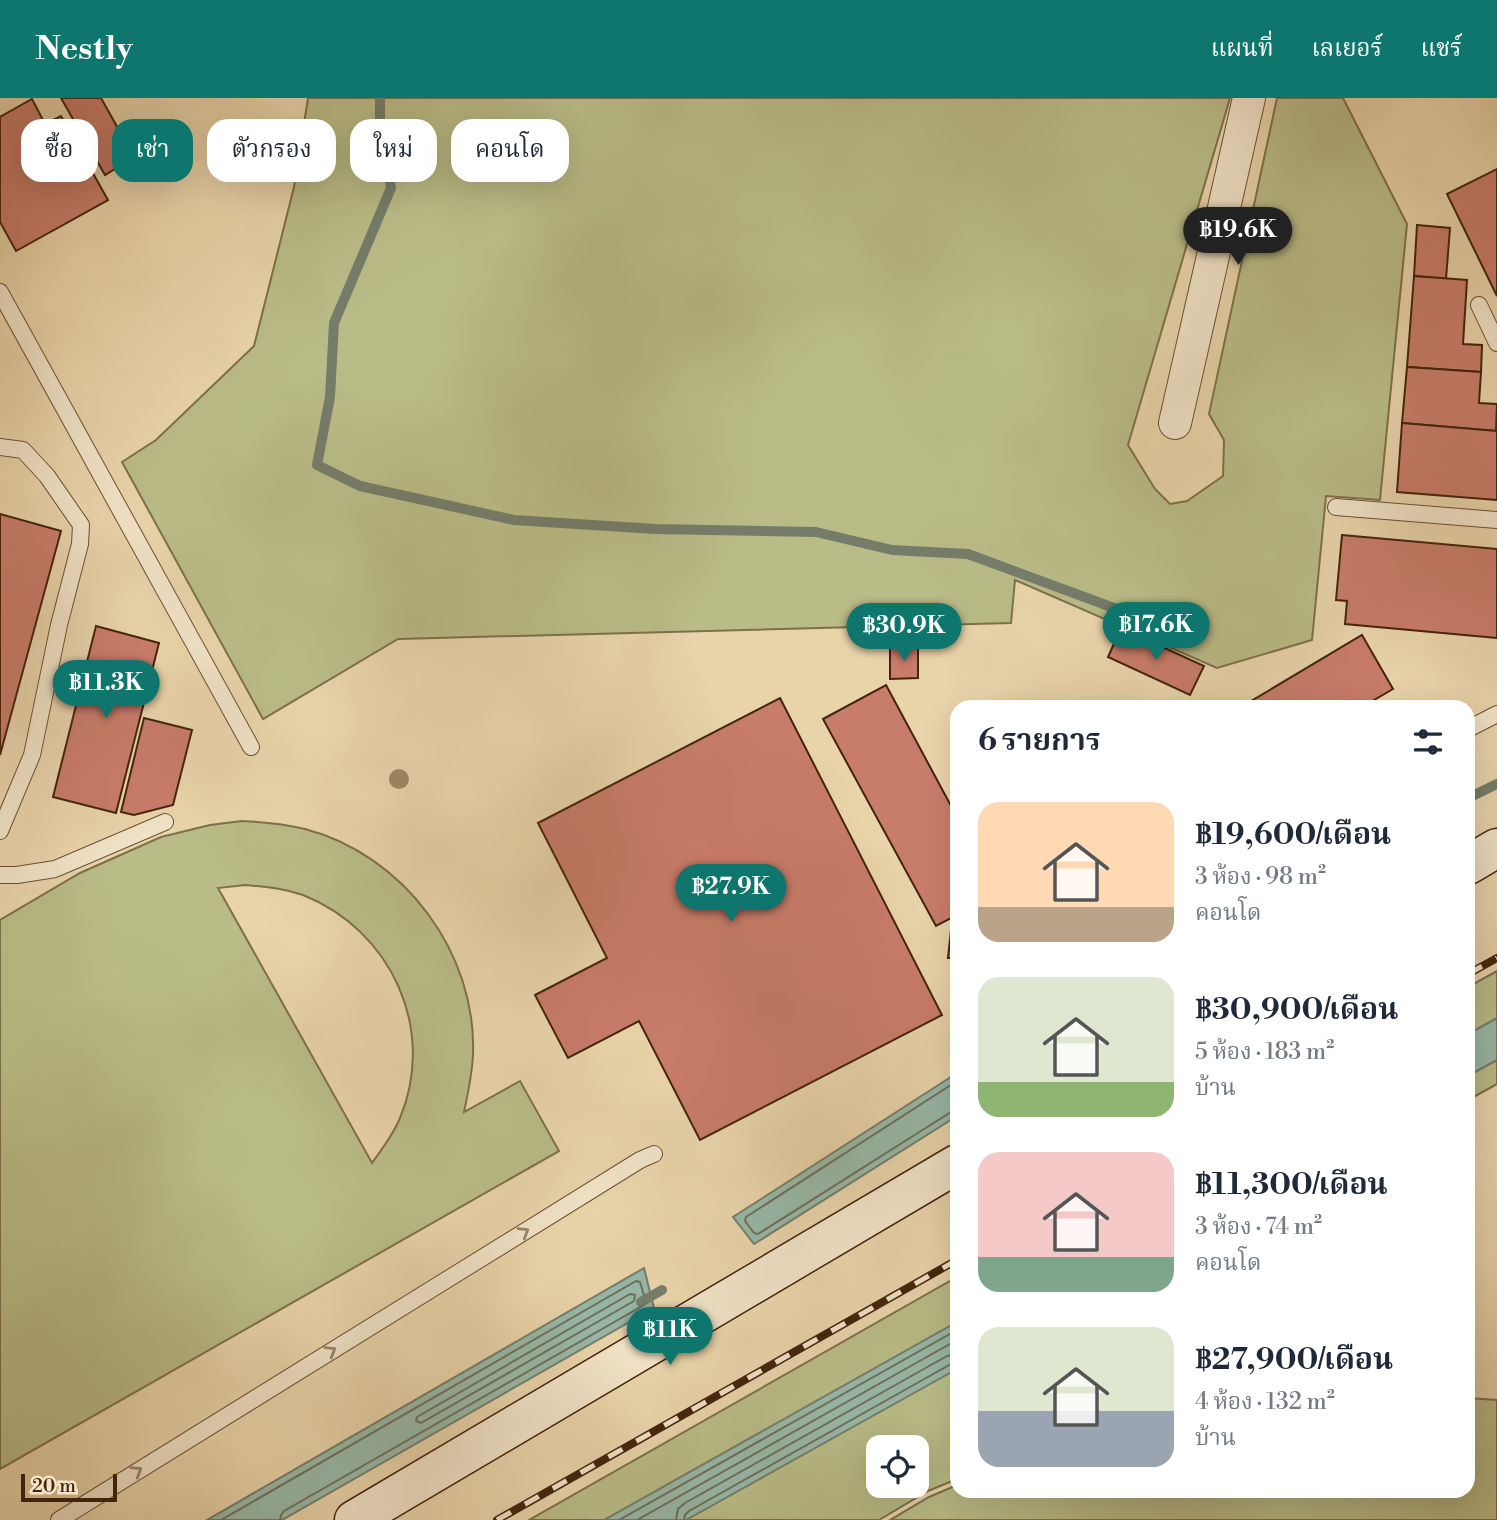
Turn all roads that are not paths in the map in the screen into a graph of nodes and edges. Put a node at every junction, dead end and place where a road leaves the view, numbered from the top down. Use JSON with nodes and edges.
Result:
{"nodes":[{"id":1,"x":1249,"y":98,"type":"edge"},
{"id":2,"x":0,"y":292,"type":"edge"},
{"id":3,"x":1479,"y":305,"type":"dead end"},
{"id":4,"x":1497,"y":343,"type":"edge"},
{"id":5,"x":1175,"y":423,"type":"dead end"},
{"id":6,"x":0,"y":447,"type":"edge"},
{"id":7,"x":1336,"y":507,"type":"dead end"},
{"id":8,"x":1497,"y":520,"type":"edge"},
{"id":9,"x":1497,"y":714,"type":"edge"},
{"id":10,"x":1475,"y":725,"type":"edge"},
{"id":11,"x":251,"y":747,"type":"dead end"},
{"id":12,"x":165,"y":822,"type":"dead end"},
{"id":13,"x":0,"y":831,"type":"edge"},
{"id":14,"x":1497,"y":848,"type":"edge"},
{"id":15,"x":1475,"y":861,"type":"edge"},
{"id":16,"x":0,"y":875,"type":"edge"},
{"id":17,"x":654,"y":1154,"type":"dead end"},
{"id":18,"x":950,"y":1168,"type":"edge"},
{"id":19,"x":59,"y":1520,"type":"edge"},
{"id":20,"x":354,"y":1520,"type":"edge"}],
"edges":[{"from":1,"to":5,"type":"street"},
{"from":2,"to":11,"type":"lane"},
{"from":3,"to":4,"type":"lane"},
{"from":6,"to":13,"type":"lane"},
{"from":7,"to":8,"type":"lane"},
{"from":9,"to":10,"type":"lane"},
{"from":12,"to":16,"type":"lane"},
{"from":14,"to":15,"type":"main road"},
{"from":19,"to":17,"type":"lane","one_way":true},
{"from":18,"to":20,"type":"main road"}]}
